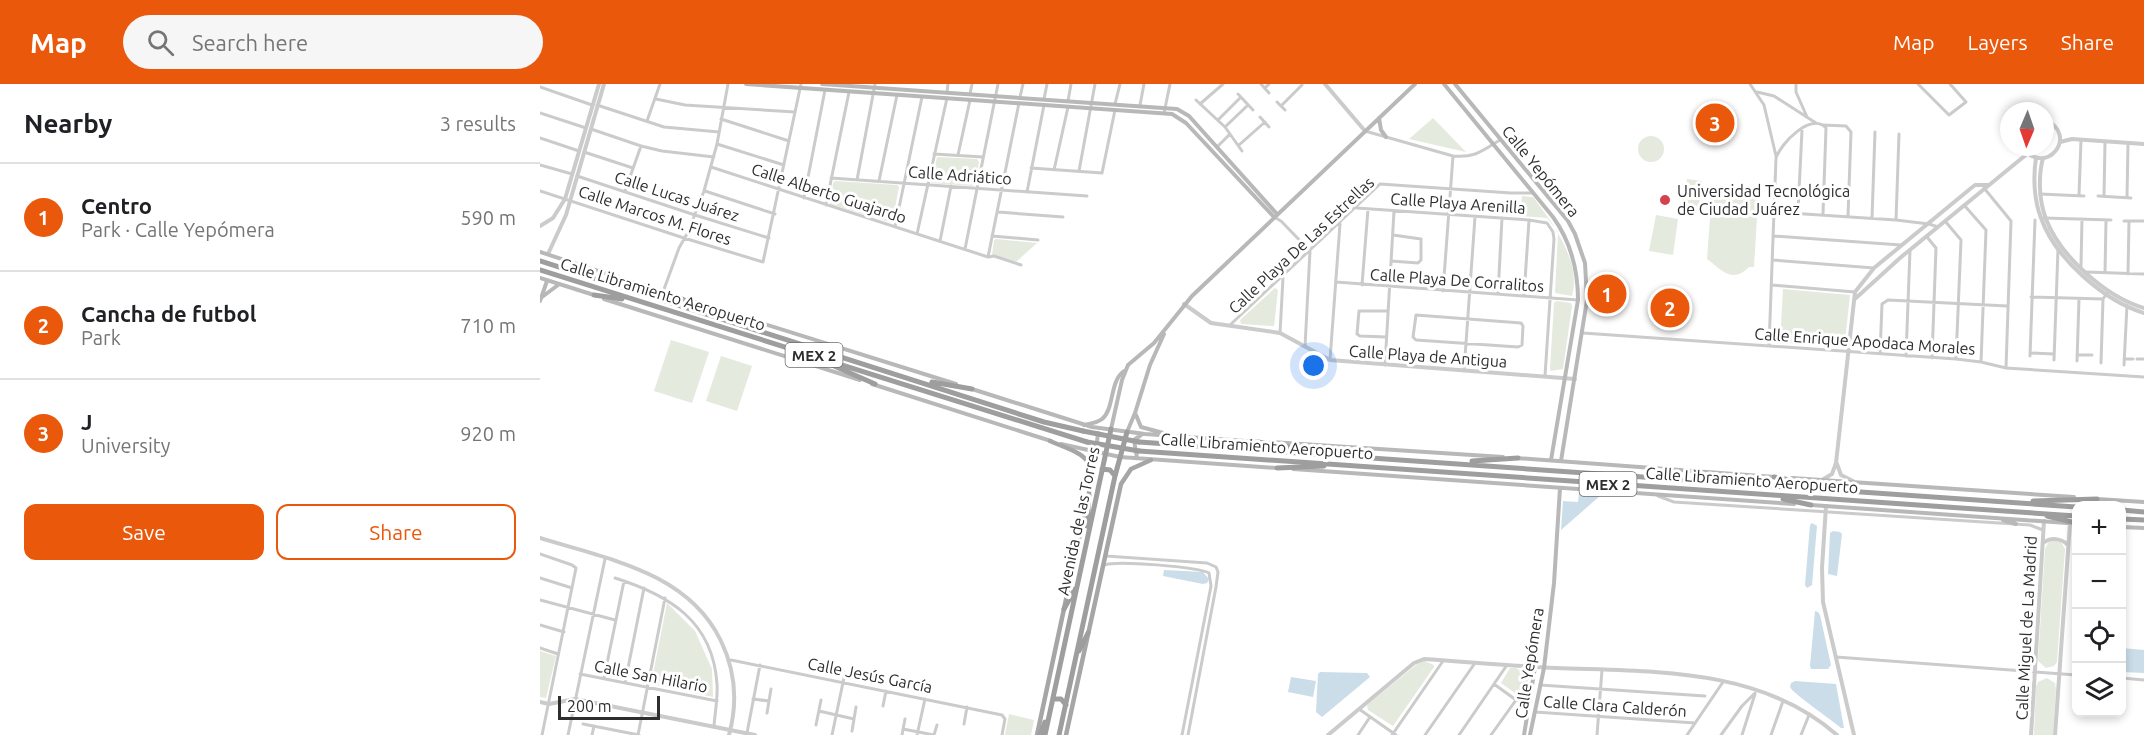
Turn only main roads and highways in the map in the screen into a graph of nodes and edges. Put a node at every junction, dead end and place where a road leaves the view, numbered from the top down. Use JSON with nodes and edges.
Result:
{"nodes":[{"id":1,"x":747,"y":84,"type":"edge"},
{"id":2,"x":824,"y":84,"type":"edge"},
{"id":3,"x":1415,"y":84,"type":"edge"},
{"id":4,"x":1444,"y":84,"type":"edge"},
{"id":5,"x":1455,"y":84,"type":"edge"},
{"id":6,"x":850,"y":85,"type":"edge"},
{"id":7,"x":801,"y":86,"type":"edge"},
{"id":8,"x":874,"y":86,"type":"edge"},
{"id":9,"x":1379,"y":118,"type":"junction"},
{"id":10,"x":1386,"y":137,"type":"road end"},
{"id":11,"x":1276,"y":215,"type":"junction"},
{"id":12,"x":540,"y":252,"type":"edge"},
{"id":13,"x":540,"y":261,"type":"edge"},
{"id":14,"x":540,"y":270,"type":"edge"},
{"id":15,"x":540,"y":280,"type":"edge"},
{"id":16,"x":547,"y":281,"type":"junction"},
{"id":17,"x":558,"y":285,"type":"junction"},
{"id":18,"x":594,"y":296,"type":"junction"},
{"id":19,"x":676,"y":296,"type":"junction"},
{"id":20,"x":541,"y":299,"type":"edge"},
{"id":21,"x":635,"y":300,"type":"junction"},
{"id":22,"x":724,"y":320,"type":"junction"},
{"id":23,"x":1166,"y":328,"type":"junction"},
{"id":24,"x":798,"y":350,"type":"junction"},
{"id":25,"x":1125,"y":370,"type":"junction"},
{"id":26,"x":911,"y":378,"type":"junction"},
{"id":27,"x":875,"y":384,"type":"junction"},
{"id":28,"x":972,"y":389,"type":"junction"},
{"id":29,"x":1135,"y":413,"type":"junction"},
{"id":30,"x":1083,"y":428,"type":"junction"},
{"id":31,"x":1092,"y":428,"type":"junction"},
{"id":32,"x":1111,"y":429,"type":"junction"},
{"id":33,"x":1127,"y":432,"type":"junction"},
{"id":34,"x":1145,"y":434,"type":"junction"},
{"id":35,"x":1173,"y":436,"type":"junction"},
{"id":36,"x":1050,"y":441,"type":"junction"},
{"id":37,"x":1258,"y":442,"type":"junction"},
{"id":38,"x":1091,"y":452,"type":"junction"},
{"id":39,"x":1330,"y":454,"type":"junction"},
{"id":40,"x":1106,"y":455,"type":"junction"},
{"id":41,"x":1120,"y":457,"type":"junction"},
{"id":42,"x":1137,"y":458,"type":"junction"},
{"id":43,"x":1518,"y":458,"type":"junction"},
{"id":44,"x":1150,"y":460,"type":"junction"},
{"id":45,"x":1551,"y":460,"type":"junction"},
{"id":46,"x":1561,"y":461,"type":"junction"},
{"id":47,"x":1449,"y":462,"type":"junction"},
{"id":48,"x":1333,"y":464,"type":"junction"},
{"id":49,"x":1277,"y":468,"type":"junction"},
{"id":50,"x":1102,"y":469,"type":"junction"},
{"id":51,"x":1115,"y":476,"type":"junction"},
{"id":52,"x":1774,"y":477,"type":"junction"},
{"id":53,"x":1560,"y":488,"type":"junction"},
{"id":54,"x":1853,"y":492,"type":"junction"},
{"id":55,"x":1749,"y":494,"type":"junction"},
{"id":56,"x":1089,"y":495,"type":"junction"},
{"id":57,"x":2097,"y":499,"type":"junction"},
{"id":58,"x":2015,"y":502,"type":"junction"},
{"id":59,"x":2144,"y":502,"type":"edge"},
{"id":60,"x":1811,"y":505,"type":"junction"},
{"id":61,"x":2072,"y":507,"type":"edge"},
{"id":62,"x":2126,"y":510,"type":"edge"},
{"id":63,"x":2144,"y":512,"type":"edge"},
{"id":64,"x":2031,"y":513,"type":"junction"},
{"id":65,"x":2072,"y":516,"type":"edge"},
{"id":66,"x":1991,"y":517,"type":"junction"},
{"id":67,"x":2126,"y":519,"type":"edge"},
{"id":68,"x":2144,"y":520,"type":"edge"},
{"id":69,"x":2072,"y":523,"type":"edge"},
{"id":70,"x":2072,"y":523,"type":"edge"},
{"id":71,"x":2016,"y":524,"type":"road end"},
{"id":72,"x":2126,"y":527,"type":"edge"},
{"id":73,"x":2144,"y":528,"type":"edge"},
{"id":74,"x":1085,"y":546,"type":"junction"},
{"id":75,"x":1099,"y":549,"type":"junction"},
{"id":76,"x":1106,"y":556,"type":"junction"},
{"id":77,"x":1078,"y":585,"type":"junction"},
{"id":78,"x":1064,"y":609,"type":"junction"},
{"id":79,"x":1088,"y":633,"type":"junction"},
{"id":80,"x":1076,"y":658,"type":"junction"},
{"id":81,"x":1535,"y":667,"type":"road end"},
{"id":82,"x":1058,"y":676,"type":"junction"},
{"id":83,"x":1071,"y":681,"type":"junction"},
{"id":84,"x":1053,"y":699,"type":"junction"},
{"id":85,"x":1066,"y":705,"type":"junction"},
{"id":86,"x":1050,"y":712,"type":"junction"},
{"id":87,"x":1038,"y":735,"type":"edge"},
{"id":88,"x":1045,"y":735,"type":"edge"},
{"id":89,"x":1059,"y":735,"type":"edge"},
{"id":90,"x":1066,"y":735,"type":"edge"},
{"id":91,"x":1524,"y":735,"type":"edge"},
{"id":92,"x":1530,"y":735,"type":"edge"}],
"edges":[{"from":1,"to":7,"type":"main road"},
{"from":2,"to":6,"type":"main road"},
{"from":3,"to":9,"type":"main road","name":"Avenida de las Torres"},
{"from":4,"to":45,"type":"main road","name":"Calle Yepómera"},
{"from":5,"to":46,"type":"main road","name":"Calle Yepómera"},
{"from":6,"to":8,"type":"main road"},
{"from":7,"to":11,"type":"main road"},
{"from":8,"to":11,"type":"main road"},
{"from":9,"to":10,"type":"main road"},
{"from":9,"to":11,"type":"main road","name":"Avenida de las Torres"},
{"from":11,"to":23,"type":"main road","name":"Avenida de las Torres"},
{"from":12,"to":19,"type":"main road"},
{"from":13,"to":22,"type":"highway","name":"Calle Libramiento Aeropuerto","number":"MEX 2"},
{"from":14,"to":21,"type":"highway","name":"Calle Libramiento Aeropuerto","number":"MEX 2"},
{"from":15,"to":16,"type":"main road"},
{"from":16,"to":17,"type":"main road"},
{"from":16,"to":20,"type":"main road"},
{"from":17,"to":18,"type":"main road"},
{"from":17,"to":20,"type":"main road"},
{"from":18,"to":21,"type":"highway"},
{"from":18,"to":27,"type":"main road"},
{"from":19,"to":22,"type":"highway"},
{"from":19,"to":28,"type":"main road"},
{"from":21,"to":24,"type":"highway","name":"Calle Libramiento Aeropuerto","number":"MEX 2"},
{"from":22,"to":26,"type":"highway","name":"Calle Libramiento Aeropuerto","number":"MEX 2"},
{"from":23,"to":25,"type":"main road","name":"Avenida de las Torres"},
{"from":23,"to":29,"type":"main road","name":"Avenida de las Torres"},
{"from":24,"to":27,"type":"highway"},
{"from":24,"to":48,"type":"highway","name":"Calle Libramiento Aeropuerto","number":"MEX 2","bridge":true},
{"from":25,"to":30,"type":"main road"},
{"from":25,"to":32,"type":"main road","name":"Avenida de las Torres"},
{"from":26,"to":28,"type":"highway"},
{"from":26,"to":30,"type":"highway","name":"Calle Libramiento Aeropuerto","number":"MEX 2"},
{"from":27,"to":36,"type":"main road"},
{"from":28,"to":30,"type":"main road"},
{"from":29,"to":33,"type":"main road","name":"Avenida de las Torres"},
{"from":29,"to":35,"type":"main road"},
{"from":30,"to":31,"type":"main road"},
{"from":30,"to":39,"type":"highway","name":"Calle Libramiento Aeropuerto","number":"MEX 2","bridge":true},
{"from":31,"to":32,"type":"main road"},
{"from":31,"to":38,"type":"main road"},
{"from":32,"to":33,"type":"main road"},
{"from":32,"to":40,"type":"highway","name":"Avenida de las Torres"},
{"from":33,"to":34,"type":"main road"},
{"from":33,"to":41,"type":"highway","name":"Avenida de las Torres"},
{"from":34,"to":35,"type":"main road"},
{"from":34,"to":42,"type":"main road"},
{"from":35,"to":37,"type":"main road"},
{"from":36,"to":38,"type":"main road"},
{"from":36,"to":56,"type":"main road","name":"Avenida de las Torres"},
{"from":37,"to":39,"type":"highway"},
{"from":37,"to":43,"type":"main road"},
{"from":38,"to":40,"type":"main road"},
{"from":39,"to":47,"type":"highway","name":"Calle Libramiento Aeropuerto","number":"MEX 2"},
{"from":40,"to":41,"type":"main road"},
{"from":40,"to":50,"type":"highway","name":"Avenida de las Torres"},
{"from":41,"to":42,"type":"main road"},
{"from":41,"to":51,"type":"highway","name":"Avenida de las Torres"},
{"from":42,"to":44,"type":"main road"},
{"from":43,"to":45,"type":"main road"},
{"from":43,"to":47,"type":"highway"},
{"from":44,"to":49,"type":"main road"},
{"from":44,"to":76,"type":"main road","name":"Avenida de las Torres"},
{"from":45,"to":46,"type":"main road"},
{"from":46,"to":52,"type":"main road"},
{"from":47,"to":54,"type":"highway","name":"Calle Libramiento Aeropuerto","number":"MEX 2"},
{"from":48,"to":49,"type":"highway"},
{"from":48,"to":55,"type":"highway","name":"Calle Libramiento Aeropuerto","number":"MEX 2"},
{"from":49,"to":53,"type":"main road"},
{"from":50,"to":51,"type":"highway"},
{"from":50,"to":74,"type":"highway","name":"Avenida de las Torres"},
{"from":51,"to":75,"type":"highway","name":"Avenida de las Torres"},
{"from":52,"to":54,"type":"highway"},
{"from":52,"to":57,"type":"main road"},
{"from":53,"to":60,"type":"main road"},
{"from":53,"to":92,"type":"main road","name":"Calle Yepómera"},
{"from":54,"to":58,"type":"highway","name":"Calle Libramiento Aeropuerto","number":"MEX 2"},
{"from":55,"to":60,"type":"highway"},
{"from":55,"to":64,"type":"highway","name":"Calle Libramiento Aeropuerto","number":"MEX 2"},
{"from":56,"to":74,"type":"highway"},
{"from":56,"to":78,"type":"main road","name":"Avenida de las Torres"},
{"from":57,"to":58,"type":"highway"},
{"from":57,"to":59,"type":"main road"},
{"from":58,"to":61,"type":"highway","name":"Calle Libramiento Aeropuerto","number":"MEX 2"},
{"from":60,"to":66,"type":"main road"},
{"from":62,"to":63,"type":"highway"},
{"from":64,"to":65,"type":"highway","name":"Calle Libramiento Aeropuerto","number":"MEX 2"},
{"from":64,"to":69,"type":"highway"},
{"from":66,"to":70,"type":"main road"},
{"from":66,"to":71,"type":"main road"},
{"from":67,"to":68,"type":"highway"},
{"from":72,"to":73,"type":"main road"},
{"from":74,"to":77,"type":"highway","name":"Avenida de las Torres"},
{"from":75,"to":76,"type":"highway"},
{"from":75,"to":80,"type":"highway","name":"Avenida de las Torres"},
{"from":76,"to":79,"type":"main road","name":"Avenida de las Torres"},
{"from":77,"to":78,"type":"highway"},
{"from":77,"to":82,"type":"highway","name":"Avenida de las Torres"},
{"from":78,"to":87,"type":"main road","name":"Avenida de las Torres"},
{"from":79,"to":80,"type":"highway"},
{"from":79,"to":90,"type":"main road","name":"Avenida de las Torres"},
{"from":80,"to":83,"type":"highway","name":"Avenida de las Torres"},
{"from":81,"to":91,"type":"main road","name":"Calle Yepómera"},
{"from":82,"to":83,"type":"highway"},
{"from":82,"to":84,"type":"highway","name":"Avenida de las Torres"},
{"from":83,"to":85,"type":"highway","name":"Avenida de las Torres"},
{"from":84,"to":85,"type":"highway"},
{"from":84,"to":86,"type":"highway","name":"Avenida de las Torres"},
{"from":85,"to":89,"type":"highway","name":"Avenida de las Torres"},
{"from":86,"to":87,"type":"highway"},
{"from":86,"to":88,"type":"highway","name":"Avenida de las Torres"}]}
